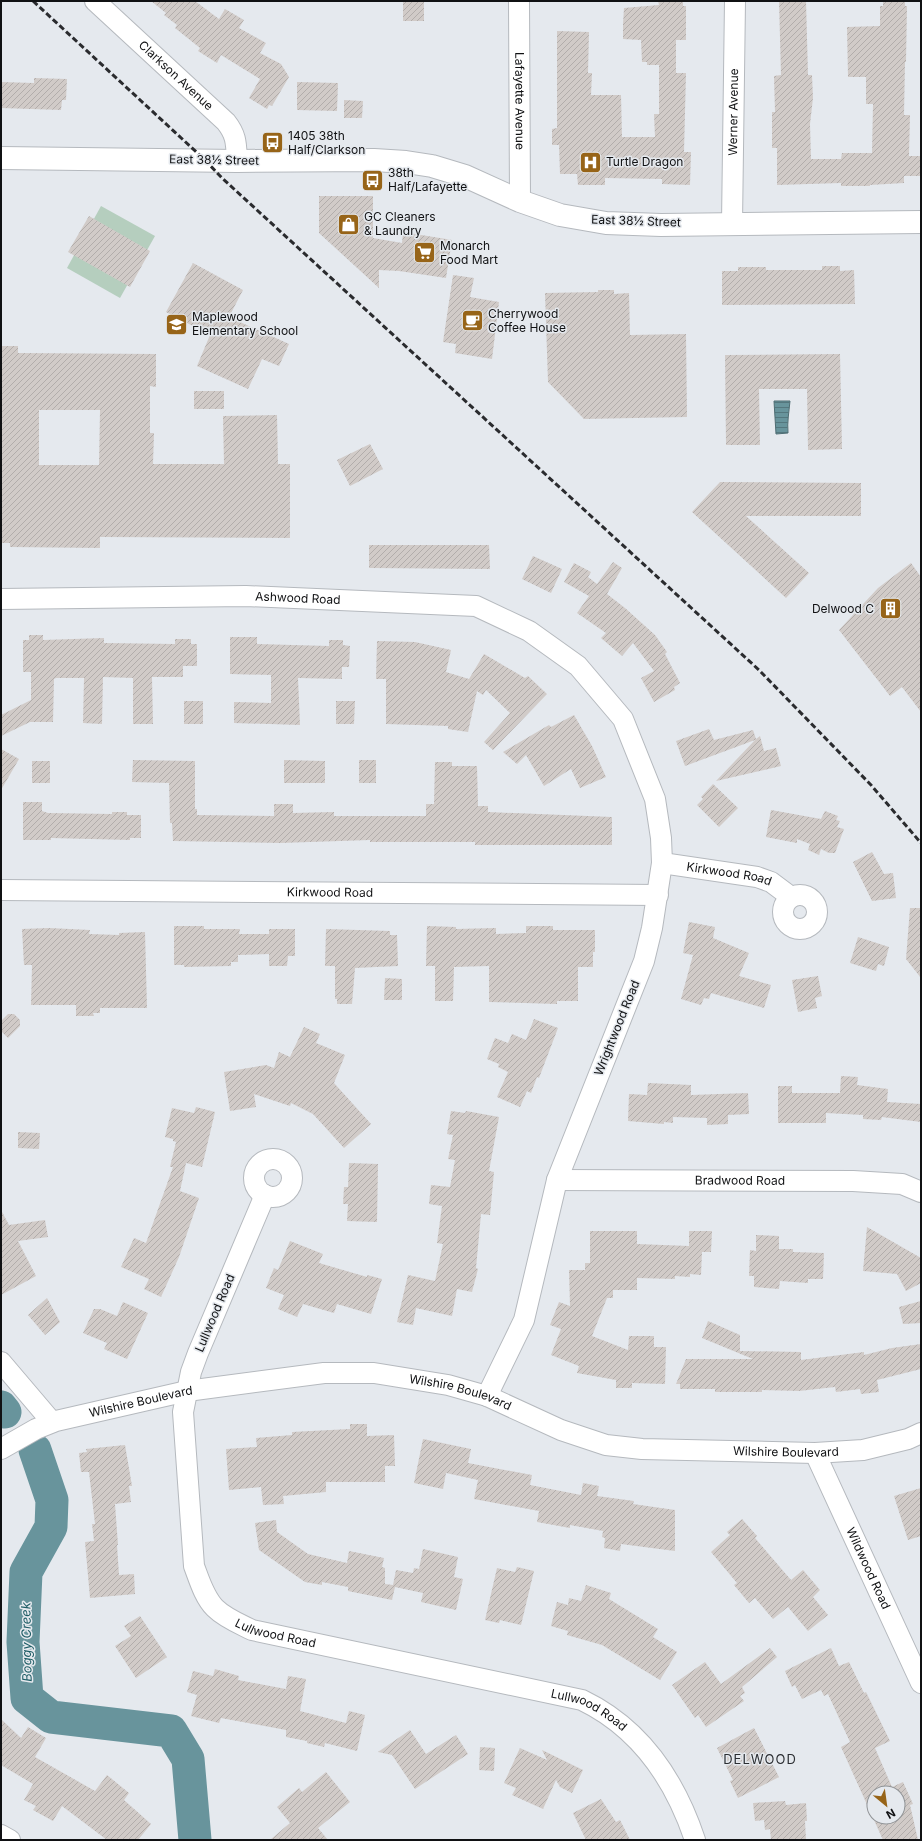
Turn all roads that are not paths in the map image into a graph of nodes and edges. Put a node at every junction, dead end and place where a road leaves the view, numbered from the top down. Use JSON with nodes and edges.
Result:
{"nodes":[{"id":1,"x":95,"y":1,"type":"edge"},
{"id":2,"x":520,"y":1,"type":"edge"},
{"id":3,"x":735,"y":1,"type":"edge"},
{"id":4,"x":1,"y":158,"type":"edge"},
{"id":5,"x":236,"y":161,"type":"junction"},
{"id":6,"x":520,"y":201,"type":"junction"},
{"id":7,"x":921,"y":222,"type":"edge"},
{"id":8,"x":732,"y":223,"type":"junction"},
{"id":9,"x":1,"y":599,"type":"edge"},
{"id":10,"x":578,"y":666,"type":"joint"},
{"id":11,"x":662,"y":863,"type":"junction"},
{"id":12,"x":1,"y":890,"type":"edge"},
{"id":13,"x":658,"y":895,"type":"junction"},
{"id":14,"x":791,"y":897,"type":"dead end"},
{"id":15,"x":557,"y":1180,"type":"junction"},
{"id":16,"x":921,"y":1192,"type":"edge"},
{"id":17,"x":265,"y":1195,"type":"dead end"},
{"id":18,"x":1,"y":1362,"type":"edge"},
{"id":19,"x":187,"y":1391,"type":"junction"},
{"id":20,"x":487,"y":1396,"type":"junction"},
{"id":21,"x":52,"y":1422,"type":"junction"},
{"id":22,"x":921,"y":1433,"type":"edge"},
{"id":23,"x":1,"y":1449,"type":"edge"},
{"id":24,"x":815,"y":1453,"type":"junction"},
{"id":25,"x":921,"y":1683,"type":"edge"},
{"id":26,"x":1,"y":1835,"type":"edge"},
{"id":27,"x":10,"y":1840,"type":"edge"},
{"id":28,"x":695,"y":1840,"type":"edge"}],
"edges":[{"from":1,"to":5,"type":"street","name":"Clarkson Avenue"},
{"from":2,"to":6,"type":"street","name":"Lafayette Avenue"},
{"from":3,"to":8,"type":"street","name":"Werner Avenue"},
{"from":4,"to":5,"type":"street","name":"East 38½ Street"},
{"from":5,"to":6,"type":"street","name":"East 38½ Street"},
{"from":6,"to":8,"type":"street","name":"East 38½ Street"},
{"from":7,"to":8,"type":"street","name":"East 38½ Street"},
{"from":9,"to":10,"type":"street","name":"Ashwood Road"},
{"from":10,"to":11,"type":"street","name":"Wrightwood Road"},
{"from":11,"to":13,"type":"street","name":"Wrightwood Road"},
{"from":11,"to":14,"type":"street","name":"Kirkwood Road"},
{"from":12,"to":13,"type":"street","name":"Kirkwood Road"},
{"from":13,"to":15,"type":"street","name":"Wrightwood Road"},
{"from":15,"to":16,"type":"street","name":"Bradwood Road"},
{"from":15,"to":20,"type":"street","name":"Wrightwood Road"},
{"from":17,"to":19,"type":"street","name":"Lullwood Road"},
{"from":18,"to":21,"type":"street"},
{"from":19,"to":20,"type":"street","name":"Wilshire Boulevard"},
{"from":19,"to":21,"type":"street","name":"Wilshire Boulevard"},
{"from":19,"to":28,"type":"street","name":"Lullwood Road"},
{"from":20,"to":24,"type":"street","name":"Wilshire Boulevard"},
{"from":21,"to":23,"type":"street","name":"Wilshire Boulevard"},
{"from":22,"to":24,"type":"street","name":"Wilshire Boulevard"},
{"from":24,"to":25,"type":"street","name":"Wildwood Road"},
{"from":26,"to":27,"type":"street"}]}
